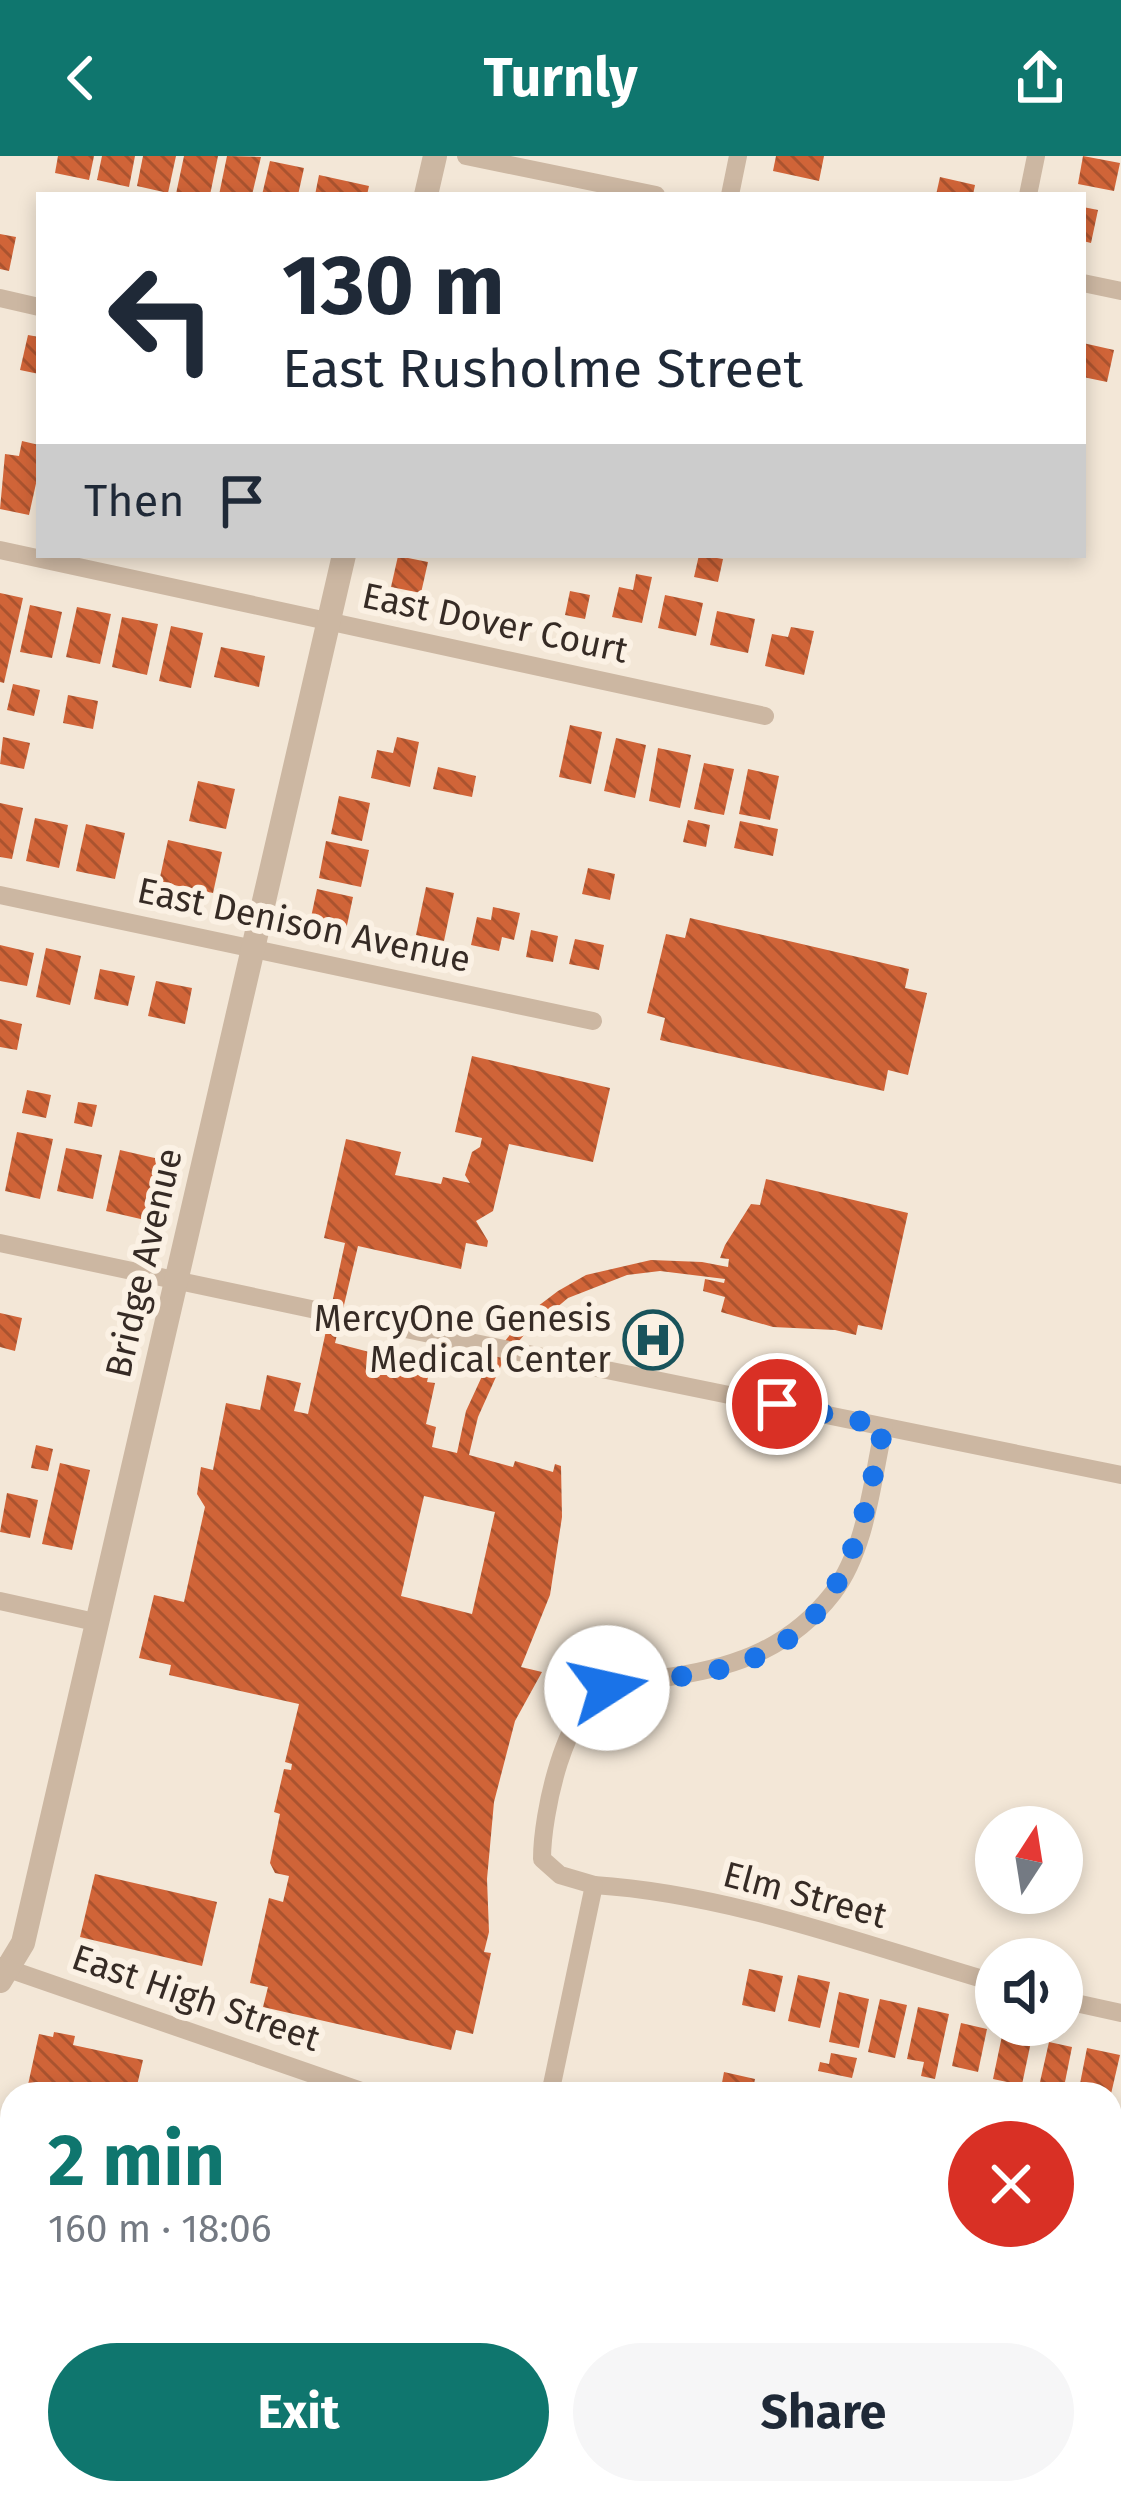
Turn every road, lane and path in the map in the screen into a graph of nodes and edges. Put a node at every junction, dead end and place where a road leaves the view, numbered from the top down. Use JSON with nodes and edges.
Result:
{"nodes":[{"id":1,"x":435,"y":156,"type":"edge"},
{"id":2,"x":466,"y":156,"type":"edge"},
{"id":3,"x":738,"y":156,"type":"edge"},
{"id":4,"x":1036,"y":156,"type":"edge"},
{"id":5,"x":427,"y":192,"type":"edge"},
{"id":6,"x":641,"y":192,"type":"edge"},
{"id":7,"x":731,"y":192,"type":"edge"},
{"id":8,"x":1029,"y":192,"type":"edge"},
{"id":9,"x":1086,"y":284,"type":"edge"},
{"id":10,"x":1121,"y":291,"type":"edge"},
{"id":11,"x":0,"y":298,"type":"edge"},
{"id":12,"x":36,"y":306,"type":"edge"},
{"id":13,"x":0,"y":550,"type":"edge"},
{"id":14,"x":36,"y":558,"type":"edge"},
{"id":15,"x":37,"y":558,"type":"edge"},
{"id":16,"x":343,"y":558,"type":"edge"},
{"id":17,"x":329,"y":621,"type":"junction"},
{"id":18,"x":765,"y":716,"type":"dead end"},
{"id":19,"x":0,"y":895,"type":"edge"},
{"id":20,"x":254,"y":946,"type":"junction"},
{"id":21,"x":593,"y":1021,"type":"dead end"},
{"id":22,"x":0,"y":1244,"type":"edge"},
{"id":23,"x":177,"y":1281,"type":"junction"},
{"id":24,"x":884,"y":1426,"type":"junction"},
{"id":25,"x":1121,"y":1475,"type":"edge"},
{"id":26,"x":0,"y":1601,"type":"edge"},
{"id":27,"x":95,"y":1622,"type":"junction"},
{"id":28,"x":594,"y":1885,"type":"junction"},
{"id":29,"x":3,"y":1972,"type":"edge"},
{"id":30,"x":975,"y":1977,"type":"edge"},
{"id":31,"x":1083,"y":2005,"type":"edge"},
{"id":32,"x":1121,"y":2013,"type":"edge"},
{"id":33,"x":314,"y":2082,"type":"edge"},
{"id":34,"x":553,"y":2082,"type":"edge"}],
"edges":[{"from":1,"to":5,"type":"street"},
{"from":2,"to":6,"type":"street"},
{"from":3,"to":7,"type":"street"},
{"from":4,"to":8,"type":"street"},
{"from":9,"to":10,"type":"street"},
{"from":11,"to":12,"type":"street"},
{"from":13,"to":14,"type":"street","name":"East Dover Court"},
{"from":15,"to":17,"type":"street","name":"East Dover Court"},
{"from":16,"to":17,"type":"street","name":"Bridge Avenue"},
{"from":17,"to":18,"type":"street","name":"East Dover Court"},
{"from":17,"to":20,"type":"street","name":"Bridge Avenue"},
{"from":19,"to":20,"type":"street","name":"East Denison Avenue"},
{"from":20,"to":21,"type":"street","name":"East Denison Avenue"},
{"from":20,"to":23,"type":"street","name":"Bridge Avenue"},
{"from":22,"to":23,"type":"street"},
{"from":23,"to":24,"type":"street"},
{"from":23,"to":27,"type":"street","name":"Bridge Avenue"},
{"from":24,"to":25,"type":"street"},
{"from":24,"to":28,"type":"street"},
{"from":26,"to":27,"type":"street"},
{"from":27,"to":29,"type":"street","name":"Bridge Avenue"},
{"from":28,"to":30,"type":"street","name":"Elm Street"},
{"from":28,"to":34,"type":"street"},
{"from":29,"to":33,"type":"street","name":"East High Street"},
{"from":31,"to":32,"type":"street"}]}
